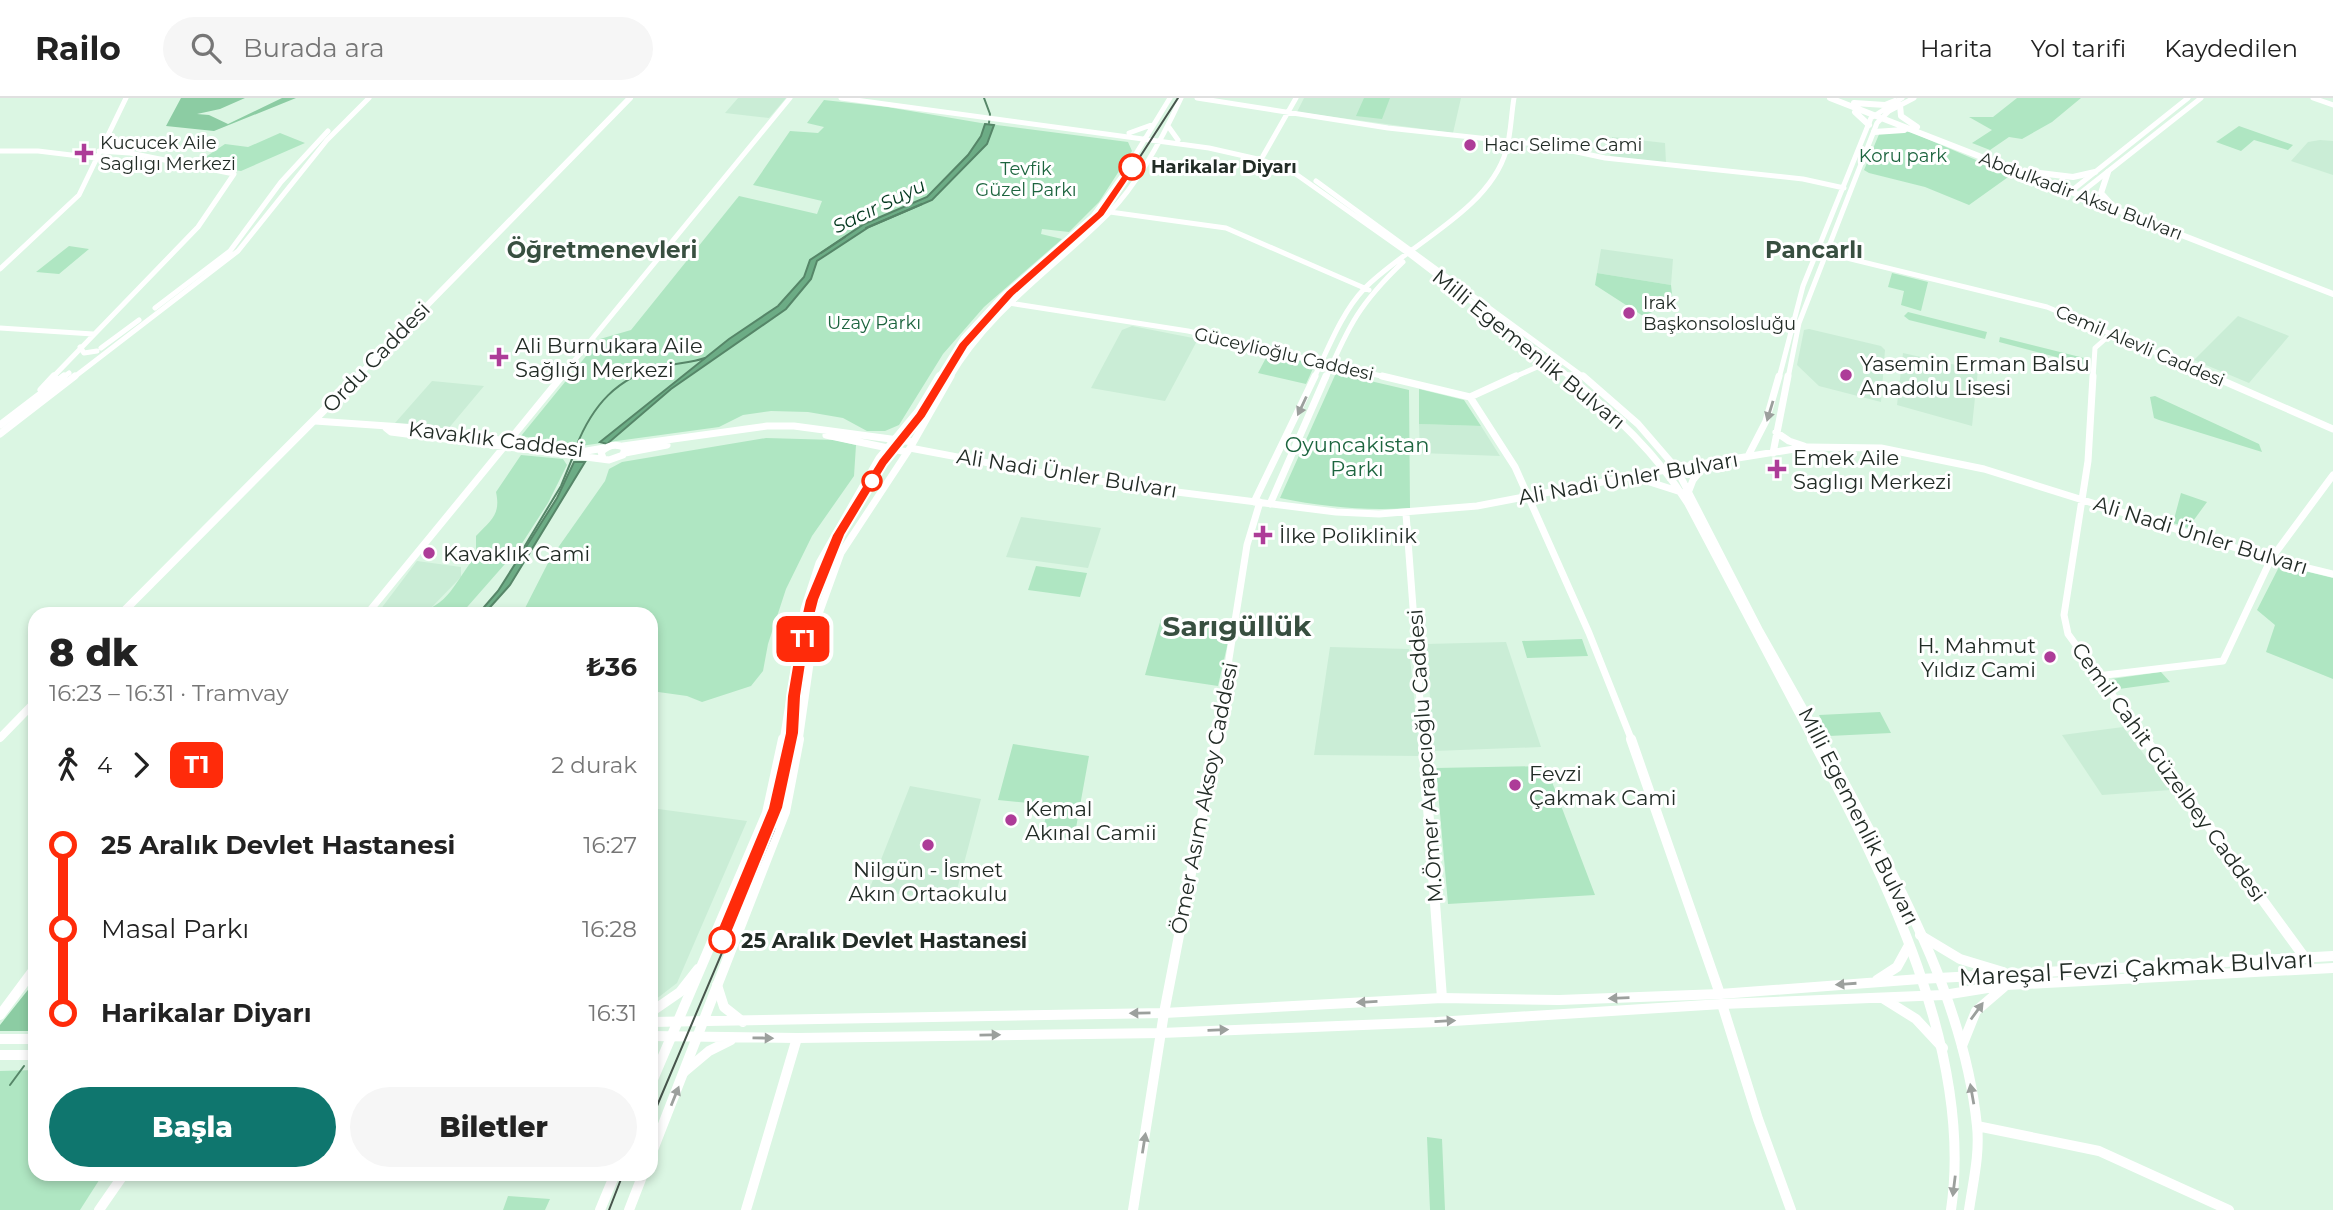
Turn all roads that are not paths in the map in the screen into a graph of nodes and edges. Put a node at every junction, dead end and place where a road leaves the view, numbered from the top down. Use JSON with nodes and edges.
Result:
{"nodes":[{"id":1,"x":126,"y":98,"type":"edge"},
{"id":2,"x":363,"y":98,"type":"edge"},
{"id":3,"x":369,"y":98,"type":"edge"},
{"id":4,"x":630,"y":98,"type":"edge"},
{"id":5,"x":635,"y":98,"type":"edge"},
{"id":6,"x":790,"y":98,"type":"edge"},
{"id":7,"x":841,"y":98,"type":"edge"},
{"id":8,"x":867,"y":98,"type":"edge"},
{"id":9,"x":1170,"y":98,"type":"edge"},
{"id":10,"x":1181,"y":98,"type":"edge"},
{"id":11,"x":1197,"y":98,"type":"edge"},
{"id":12,"x":1296,"y":98,"type":"edge"},
{"id":13,"x":1514,"y":98,"type":"edge"},
{"id":14,"x":1830,"y":98,"type":"edge"},
{"id":15,"x":1841,"y":98,"type":"edge"},
{"id":16,"x":1914,"y":98,"type":"edge"},
{"id":17,"x":2188,"y":98,"type":"edge"},
{"id":18,"x":2200,"y":98,"type":"edge"},
{"id":19,"x":2313,"y":98,"type":"edge"},
{"id":20,"x":2320,"y":98,"type":"edge"},
{"id":21,"x":1899,"y":101,"type":"edge"},
{"id":22,"x":1851,"y":104,"type":"junction"},
{"id":23,"x":2333,"y":104,"type":"edge"},
{"id":24,"x":1288,"y":111,"type":"junction"},
{"id":25,"x":981,"y":115,"type":"junction"},
{"id":26,"x":1879,"y":116,"type":"junction"},
{"id":27,"x":1154,"y":124,"type":"junction"},
{"id":28,"x":1168,"y":126,"type":"junction"},
{"id":29,"x":1914,"y":128,"type":"junction"},
{"id":30,"x":1872,"y":131,"type":"junction"},
{"id":31,"x":1130,"y":135,"type":"junction"},
{"id":32,"x":1144,"y":140,"type":"junction"},
{"id":33,"x":1160,"y":140,"type":"junction"},
{"id":34,"x":1510,"y":140,"type":"junction"},
{"id":35,"x":1177,"y":142,"type":"junction"},
{"id":36,"x":0,"y":151,"type":"edge"},
{"id":37,"x":1153,"y":151,"type":"junction"},
{"id":38,"x":98,"y":154,"type":"junction"},
{"id":39,"x":1263,"y":156,"type":"junction"},
{"id":40,"x":2026,"y":170,"type":"junction"},
{"id":41,"x":2095,"y":172,"type":"junction"},
{"id":42,"x":2108,"y":172,"type":"junction"},
{"id":43,"x":1843,"y":188,"type":"junction"},
{"id":44,"x":2076,"y":192,"type":"junction"},
{"id":45,"x":2112,"y":204,"type":"junction"},
{"id":46,"x":1110,"y":212,"type":"junction"},
{"id":47,"x":1411,"y":252,"type":"junction"},
{"id":48,"x":1821,"y":252,"type":"junction"},
{"id":49,"x":0,"y":269,"type":"edge"},
{"id":50,"x":2333,"y":289,"type":"edge"},
{"id":51,"x":1368,"y":290,"type":"junction"},
{"id":52,"x":2333,"y":294,"type":"edge"},
{"id":53,"x":1009,"y":303,"type":"junction"},
{"id":54,"x":0,"y":328,"type":"edge"},
{"id":55,"x":2112,"y":333,"type":"junction"},
{"id":56,"x":93,"y":334,"type":"junction"},
{"id":57,"x":80,"y":347,"type":"junction"},
{"id":58,"x":97,"y":351,"type":"junction"},
{"id":59,"x":69,"y":358,"type":"junction"},
{"id":60,"x":1551,"y":361,"type":"junction"},
{"id":61,"x":1321,"y":363,"type":"junction"},
{"id":62,"x":84,"y":365,"type":"junction"},
{"id":63,"x":1331,"y":365,"type":"junction"},
{"id":64,"x":1471,"y":397,"type":"junction"},
{"id":65,"x":32,"y":401,"type":"junction"},
{"id":66,"x":317,"y":421,"type":"junction"},
{"id":67,"x":0,"y":425,"type":"edge"},
{"id":68,"x":908,"y":425,"type":"junction"},
{"id":69,"x":2333,"y":429,"type":"edge"},
{"id":70,"x":1776,"y":432,"type":"junction"},
{"id":71,"x":0,"y":433,"type":"edge"},
{"id":72,"x":880,"y":436,"type":"junction"},
{"id":73,"x":896,"y":438,"type":"junction"},
{"id":74,"x":874,"y":444,"type":"junction"},
{"id":75,"x":507,"y":445,"type":"junction"},
{"id":76,"x":887,"y":447,"type":"junction"},
{"id":77,"x":910,"y":447,"type":"junction"},
{"id":78,"x":1807,"y":447,"type":"junction"},
{"id":79,"x":604,"y":449,"type":"junction"},
{"id":80,"x":624,"y":449,"type":"junction"},
{"id":81,"x":1773,"y":453,"type":"junction"},
{"id":82,"x":1748,"y":456,"type":"junction"},
{"id":83,"x":603,"y":458,"type":"junction"},
{"id":84,"x":879,"y":458,"type":"junction"},
{"id":85,"x":1707,"y":462,"type":"junction"},
{"id":86,"x":1676,"y":468,"type":"junction"},
{"id":87,"x":1667,"y":470,"type":"junction"},
{"id":88,"x":2333,"y":475,"type":"edge"},
{"id":89,"x":1631,"y":477,"type":"junction"},
{"id":90,"x":1684,"y":492,"type":"junction"},
{"id":91,"x":1529,"y":496,"type":"junction"},
{"id":92,"x":2083,"y":500,"type":"junction"},
{"id":93,"x":1257,"y":502,"type":"junction"},
{"id":94,"x":1270,"y":504,"type":"junction"},
{"id":95,"x":1406,"y":514,"type":"junction"},
{"id":96,"x":2271,"y":559,"type":"junction"},
{"id":97,"x":2333,"y":574,"type":"edge"},
{"id":98,"x":128,"y":607,"type":"edge"},
{"id":99,"x":135,"y":607,"type":"edge"},
{"id":100,"x":373,"y":607,"type":"edge"},
{"id":101,"x":2097,"y":676,"type":"junction"},
{"id":102,"x":28,"y":709,"type":"edge"},
{"id":103,"x":28,"y":717,"type":"edge"},
{"id":104,"x":0,"y":738,"type":"edge"},
{"id":105,"x":0,"y":745,"type":"edge"},
{"id":106,"x":1920,"y":935,"type":"junction"},
{"id":107,"x":1908,"y":947,"type":"junction"},
{"id":108,"x":2333,"y":956,"type":"edge"},
{"id":109,"x":2305,"y":958,"type":"junction"},
{"id":110,"x":2333,"y":968,"type":"edge"},
{"id":111,"x":698,"y":969,"type":"junction"},
{"id":112,"x":28,"y":977,"type":"edge"},
{"id":113,"x":1920,"y":979,"type":"junction"},
{"id":114,"x":1939,"y":979,"type":"junction"},
{"id":115,"x":2007,"y":980,"type":"junction"},
{"id":116,"x":1874,"y":982,"type":"junction"},
{"id":117,"x":718,"y":985,"type":"junction"},
{"id":118,"x":1925,"y":995,"type":"junction"},
{"id":119,"x":1944,"y":995,"type":"junction"},
{"id":120,"x":1879,"y":997,"type":"junction"},
{"id":121,"x":1442,"y":998,"type":"junction"},
{"id":122,"x":1721,"y":999,"type":"junction"},
{"id":123,"x":658,"y":1007,"type":"edge"},
{"id":124,"x":1164,"y":1013,"type":"junction"},
{"id":125,"x":0,"y":1015,"type":"edge"},
{"id":126,"x":658,"y":1023,"type":"edge"},
{"id":127,"x":675,"y":1023,"type":"junction"},
{"id":128,"x":704,"y":1023,"type":"junction"},
{"id":129,"x":745,"y":1023,"type":"junction"},
{"id":130,"x":1161,"y":1032,"type":"junction"},
{"id":131,"x":670,"y":1036,"type":"junction"},
{"id":132,"x":658,"y":1037,"type":"edge"},
{"id":133,"x":698,"y":1037,"type":"junction"},
{"id":134,"x":737,"y":1037,"type":"junction"},
{"id":135,"x":28,"y":1038,"type":"edge"},
{"id":136,"x":797,"y":1038,"type":"junction"},
{"id":137,"x":0,"y":1039,"type":"edge"},
{"id":138,"x":1962,"y":1046,"type":"junction"},
{"id":139,"x":1942,"y":1048,"type":"junction"},
{"id":140,"x":0,"y":1055,"type":"edge"},
{"id":141,"x":28,"y":1055,"type":"edge"},
{"id":142,"x":658,"y":1066,"type":"edge"},
{"id":143,"x":684,"y":1072,"type":"junction"},
{"id":144,"x":1977,"y":1126,"type":"junction"},
{"id":145,"x":658,"y":1137,"type":"edge"},
{"id":146,"x":119,"y":1181,"type":"edge"},
{"id":147,"x":612,"y":1181,"type":"edge"},
{"id":148,"x":640,"y":1181,"type":"edge"},
{"id":149,"x":99,"y":1210,"type":"edge"},
{"id":150,"x":600,"y":1210,"type":"edge"},
{"id":151,"x":629,"y":1210,"type":"edge"},
{"id":152,"x":746,"y":1210,"type":"edge"},
{"id":153,"x":1133,"y":1210,"type":"edge"},
{"id":154,"x":1791,"y":1210,"type":"edge"},
{"id":155,"x":1951,"y":1210,"type":"edge"},
{"id":156,"x":1969,"y":1210,"type":"edge"},
{"id":157,"x":2229,"y":1210,"type":"edge"}],
"edges":[{"from":1,"to":38,"type":"street"},
{"from":2,"to":58,"type":"street"},
{"from":3,"to":62,"type":"street"},
{"from":4,"to":66,"type":"main road","name":"Ordu Caddesi"},
{"from":5,"to":66,"type":"main road","name":"Ordu Caddesi"},
{"from":6,"to":75,"type":"street"},
{"from":7,"to":25,"type":"street","name":"Milli Egemenlik Bulvarı"},
{"from":8,"to":25,"type":"street","name":"Milli Egemenlik Bulvarı"},
{"from":9,"to":27,"type":"street"},
{"from":10,"to":28,"type":"street"},
{"from":11,"to":24,"type":"street"},
{"from":12,"to":24,"type":"street"},
{"from":13,"to":34,"type":"street","name":"Ömer Asım Aksoy Caddesi"},
{"from":14,"to":22,"type":"main road","name":"Abdulkadir Aksu Bulvarı"},
{"from":15,"to":22,"type":"main road","name":"Abdulkadir Aksu Bulvarı"},
{"from":16,"to":21,"type":"street"},
{"from":17,"to":41,"type":"street"},
{"from":18,"to":42,"type":"street"},
{"from":19,"to":23,"type":"street"},
{"from":20,"to":23,"type":"street"},
{"from":21,"to":22,"type":"main road"},
{"from":21,"to":26,"type":"street"},
{"from":21,"to":29,"type":"main road"},
{"from":22,"to":26,"type":"main road","name":"Abdulkadir Aksu Bulvarı"},
{"from":22,"to":30,"type":"main road"},
{"from":24,"to":34,"type":"street"},
{"from":24,"to":39,"type":"street"},
{"from":25,"to":31,"type":"street","name":"Milli Egemenlik Bulvarı"},
{"from":25,"to":31,"type":"street","name":"Milli Egemenlik Bulvarı"},
{"from":26,"to":29,"type":"main road","name":"Abdulkadir Aksu Bulvarı"},
{"from":26,"to":30,"type":"street"},
{"from":27,"to":31,"type":"street"},
{"from":27,"to":32,"type":"street"},
{"from":28,"to":33,"type":"street"},
{"from":28,"to":35,"type":"street"},
{"from":29,"to":30,"type":"main road"},
{"from":29,"to":40,"type":"main road","name":"Abdulkadir Aksu Bulvarı"},
{"from":29,"to":44,"type":"main road","name":"Abdulkadir Aksu Bulvarı"},
{"from":30,"to":43,"type":"street"},
{"from":30,"to":48,"type":"street"},
{"from":31,"to":32,"type":"street","name":"Milli Egemenlik Bulvarı"},
{"from":32,"to":33,"type":"street","name":"Milli Egemenlik Bulvarı"},
{"from":32,"to":68,"type":"street"},
{"from":33,"to":35,"type":"street","name":"Milli Egemenlik Bulvarı"},
{"from":33,"to":37,"type":"street"},
{"from":34,"to":43,"type":"street"},
{"from":34,"to":47,"type":"street","name":"Ömer Asım Aksoy Caddesi"},
{"from":35,"to":37,"type":"street"},
{"from":35,"to":39,"type":"street","name":"Milli Egemenlik Bulvarı"},
{"from":35,"to":47,"type":"street","name":"Milli Egemenlik Bulvarı"},
{"from":36,"to":38,"type":"street"},
{"from":37,"to":46,"type":"street"},
{"from":38,"to":49,"type":"street"},
{"from":38,"to":56,"type":"street"},
{"from":39,"to":47,"type":"street","name":"Milli Egemenlik Bulvarı"},
{"from":40,"to":41,"type":"main road"},
{"from":40,"to":44,"type":"main road","name":"Abdulkadir Aksu Bulvarı"},
{"from":41,"to":44,"type":"street"},
{"from":42,"to":44,"type":"street"},
{"from":42,"to":45,"type":"main road"},
{"from":43,"to":48,"type":"street"},
{"from":44,"to":45,"type":"main road","name":"Abdulkadir Aksu Bulvarı"},
{"from":44,"to":52,"type":"main road","name":"Abdulkadir Aksu Bulvarı"},
{"from":45,"to":50,"type":"main road","name":"Abdulkadir Aksu Bulvarı"},
{"from":46,"to":51,"type":"street"},
{"from":46,"to":53,"type":"street"},
{"from":47,"to":51,"type":"street","name":"Ömer Asım Aksoy Caddesi"},
{"from":47,"to":60,"type":"street","name":"Milli Egemenlik Bulvarı"},
{"from":47,"to":86,"type":"street","name":"Milli Egemenlik Bulvarı"},
{"from":48,"to":55,"type":"street","name":"Cemil Alevli Caddesi"},
{"from":48,"to":70,"type":"street"},
{"from":48,"to":82,"type":"street","one_way":true},
{"from":51,"to":61,"type":"street","name":"Ömer Asım Aksoy Caddesi"},
{"from":51,"to":63,"type":"street","name":"Ömer Asım Aksoy Caddesi"},
{"from":53,"to":61,"type":"street","name":"Güceylioğlu Caddesi"},
{"from":53,"to":77,"type":"street"},
{"from":54,"to":56,"type":"street"},
{"from":55,"to":69,"type":"street","name":"Cemil Alevli Caddesi"},
{"from":55,"to":92,"type":"street","name":"Cemil Cahit Güzelbey Caddesi"},
{"from":56,"to":57,"type":"street"},
{"from":57,"to":58,"type":"street"},
{"from":57,"to":59,"type":"street"},
{"from":58,"to":62,"type":"street"},
{"from":59,"to":62,"type":"street"},
{"from":59,"to":65,"type":"street"},
{"from":60,"to":64,"type":"street"},
{"from":60,"to":87,"type":"street","name":"Milli Egemenlik Bulvarı"},
{"from":61,"to":63,"type":"street","name":"Güceylioğlu Caddesi"},
{"from":61,"to":93,"type":"street","name":"Ömer Asım Aksoy Caddesi","one_way":true},
{"from":62,"to":65,"type":"street"},
{"from":62,"to":71,"type":"street"},
{"from":63,"to":64,"type":"street","name":"Güceylioğlu Caddesi"},
{"from":63,"to":94,"type":"street","name":"Ömer Asım Aksoy Caddesi"},
{"from":64,"to":91,"type":"street"},
{"from":65,"to":67,"type":"street"},
{"from":66,"to":75,"type":"street","name":"Kavaklık Caddesi"},
{"from":66,"to":98,"type":"main road","name":"Ordu Caddesi"},
{"from":66,"to":99,"type":"main road","name":"Ordu Caddesi"},
{"from":68,"to":72,"type":"street"},
{"from":68,"to":73,"type":"street"},
{"from":70,"to":78,"type":"street"},
{"from":70,"to":81,"type":"street"},
{"from":72,"to":73,"type":"street"},
{"from":72,"to":80,"type":"street"},
{"from":73,"to":76,"type":"street"},
{"from":73,"to":77,"type":"street"},
{"from":74,"to":76,"type":"street"},
{"from":74,"to":80,"type":"street"},
{"from":74,"to":84,"type":"street"},
{"from":75,"to":79,"type":"street","name":"Kavaklık Caddesi"},
{"from":75,"to":83,"type":"street","name":"Kavaklık Caddesi"},
{"from":75,"to":100,"type":"street"},
{"from":76,"to":77,"type":"street"},
{"from":76,"to":84,"type":"street"},
{"from":77,"to":93,"type":"street","name":"Ali Nadi Ünler Bulvarı"},
{"from":77,"to":117,"type":"street"},
{"from":78,"to":81,"type":"street","name":"Ali Nadi Ünler Bulvarı"},
{"from":78,"to":92,"type":"street","name":"Ali Nadi Ünler Bulvarı"},
{"from":79,"to":80,"type":"street","name":"Kavaklık Caddesi"},
{"from":79,"to":83,"type":"street"},
{"from":80,"to":83,"type":"street","name":"Kavaklık Caddesi"},
{"from":81,"to":82,"type":"street","name":"Ali Nadi Ünler Bulvarı"},
{"from":82,"to":85,"type":"street","name":"Ali Nadi Ünler Bulvarı"},
{"from":84,"to":111,"type":"street"},
{"from":85,"to":86,"type":"street","name":"Ali Nadi Ünler Bulvarı"},
{"from":85,"to":90,"type":"street"},
{"from":86,"to":87,"type":"street","name":"Ali Nadi Ünler Bulvarı"},
{"from":86,"to":90,"type":"street","name":"Milli Egemenlik Bulvarı"},
{"from":87,"to":89,"type":"street","name":"Ali Nadi Ünler Bulvarı"},
{"from":87,"to":90,"type":"street","name":"Milli Egemenlik Bulvarı"},
{"from":88,"to":96,"type":"street"},
{"from":89,"to":90,"type":"street"},
{"from":89,"to":91,"type":"street","name":"Ali Nadi Ünler Bulvarı"},
{"from":90,"to":106,"type":"street","name":"Milli Egemenlik Bulvarı"},
{"from":90,"to":107,"type":"street","name":"Milli Egemenlik Bulvarı"},
{"from":91,"to":95,"type":"street","name":"Ali Nadi Ünler Bulvarı"},
{"from":91,"to":122,"type":"street"},
{"from":92,"to":96,"type":"street","name":"Ali Nadi Ünler Bulvarı"},
{"from":92,"to":101,"type":"street","name":"Cemil Cahit Güzelbey Caddesi"},
{"from":93,"to":94,"type":"street","name":"Ali Nadi Ünler Bulvarı"},
{"from":93,"to":124,"type":"street","name":"Ömer Asım Aksoy Caddesi"},
{"from":94,"to":95,"type":"street","name":"Ali Nadi Ünler Bulvarı"},
{"from":95,"to":121,"type":"street","name":"M.Ömer Arapcıoğlu Caddesi"},
{"from":96,"to":97,"type":"street","name":"Ali Nadi Ünler Bulvarı"},
{"from":96,"to":101,"type":"street"},
{"from":101,"to":109,"type":"street","name":"Cemil Cahit Güzelbey Caddesi"},
{"from":102,"to":104,"type":"main road"},
{"from":103,"to":105,"type":"main road"},
{"from":106,"to":114,"type":"street","name":"Milli Egemenlik Bulvarı"},
{"from":106,"to":115,"type":"main road"},
{"from":107,"to":113,"type":"street","name":"Milli Egemenlik Bulvarı"},
{"from":107,"to":116,"type":"main road"},
{"from":108,"to":109,"type":"main road","name":"Mareşal Fevzi Çakmak Bulvarı"},
{"from":109,"to":115,"type":"main road","name":"Mareşal Fevzi Çakmak Bulvarı"},
{"from":110,"to":115,"type":"main road"},
{"from":111,"to":123,"type":"main road"},
{"from":111,"to":127,"type":"street"},
{"from":112,"to":125,"type":"street"},
{"from":113,"to":114,"type":"main road","name":"Mareşal Fevzi Çakmak Bulvarı"},
{"from":113,"to":116,"type":"main road","name":"Mareşal Fevzi Çakmak Bulvarı"},
{"from":113,"to":118,"type":"street","name":"Milli Egemenlik Bulvarı"},
{"from":114,"to":115,"type":"main road","name":"Mareşal Fevzi Çakmak Bulvarı"},
{"from":114,"to":119,"type":"street","name":"Milli Egemenlik Bulvarı"},
{"from":115,"to":119,"type":"main road"},
{"from":138,"to":115,"type":"main road","one_way":true},
{"from":116,"to":122,"type":"main road","name":"Mareşal Fevzi Çakmak Bulvarı","one_way":true},
{"from":117,"to":128,"type":"street"},
{"from":117,"to":129,"type":"main road"},
{"from":118,"to":119,"type":"main road"},
{"from":118,"to":120,"type":"main road"},
{"from":118,"to":139,"type":"street","name":"Milli Egemenlik Bulvarı"},
{"from":119,"to":138,"type":"street","name":"Milli Egemenlik Bulvarı"},
{"from":120,"to":122,"type":"main road"},
{"from":120,"to":139,"type":"main road"},
{"from":122,"to":121,"type":"main road","one_way":true},
{"from":121,"to":124,"type":"main road","one_way":true},
{"from":130,"to":122,"type":"main road","one_way":true},
{"from":122,"to":154,"type":"street"},
{"from":124,"to":129,"type":"main road","one_way":true},
{"from":124,"to":130,"type":"street","name":"Ömer Asım Aksoy Caddesi"},
{"from":126,"to":127,"type":"main road"},
{"from":127,"to":128,"type":"main road"},
{"from":127,"to":131,"type":"street"},
{"from":128,"to":129,"type":"main road"},
{"from":128,"to":133,"type":"street"},
{"from":136,"to":130,"type":"main road","one_way":true},
{"from":153,"to":130,"type":"street","name":"Ömer Asım Aksoy Caddesi","one_way":true},
{"from":131,"to":132,"type":"main road"},
{"from":131,"to":133,"type":"main road"},
{"from":131,"to":142,"type":"street"},
{"from":133,"to":134,"type":"main road"},
{"from":133,"to":143,"type":"street"},
{"from":134,"to":136,"type":"main road","one_way":true},
{"from":134,"to":143,"type":"main road"},
{"from":135,"to":137,"type":"main road"},
{"from":136,"to":152,"type":"street"},
{"from":144,"to":138,"type":"street","name":"Milli Egemenlik Bulvarı","one_way":true},
{"from":139,"to":155,"type":"street","name":"Milli Egemenlik Bulvarı","one_way":true},
{"from":140,"to":141,"type":"main road"},
{"from":145,"to":143,"type":"street","one_way":true},
{"from":144,"to":156,"type":"street","name":"Milli Egemenlik Bulvarı"},
{"from":144,"to":157,"type":"street"},
{"from":146,"to":149,"type":"street"},
{"from":147,"to":150,"type":"street"},
{"from":148,"to":151,"type":"street"}]}
